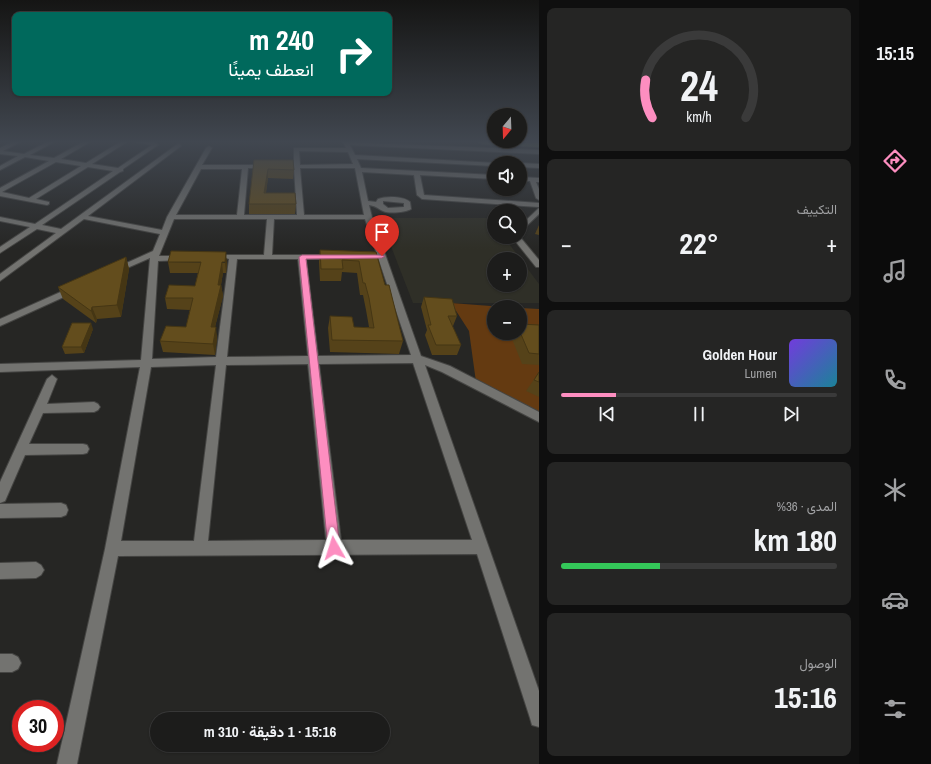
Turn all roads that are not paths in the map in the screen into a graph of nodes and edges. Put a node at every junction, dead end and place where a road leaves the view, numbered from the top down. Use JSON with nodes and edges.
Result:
{"nodes":[{"id":1,"x":24,"y":178,"type":"edge"},
{"id":2,"x":66,"y":178,"type":"edge"},
{"id":3,"x":111,"y":178,"type":"edge"},
{"id":4,"x":132,"y":178,"type":"edge"},
{"id":5,"x":193,"y":178,"type":"edge"},
{"id":6,"x":244,"y":178,"type":"edge"},
{"id":7,"x":298,"y":178,"type":"edge"},
{"id":8,"x":360,"y":178,"type":"edge"},
{"id":9,"x":418,"y":178,"type":"edge"},
{"id":10,"x":535,"y":179,"type":"edge"},
{"id":11,"x":0,"y":191,"type":"edge"},
{"id":12,"x":0,"y":194,"type":"edge"},
{"id":13,"x":539,"y":198,"type":"edge"},
{"id":14,"x":30,"y":200,"type":"junction"},
{"id":15,"x":47,"y":203,"type":"dead end"},
{"id":16,"x":366,"y":203,"type":"junction"},
{"id":17,"x":379,"y":204,"type":"dead end"},
{"id":18,"x":539,"y":205,"type":"edge"},
{"id":19,"x":539,"y":210,"type":"edge"},
{"id":20,"x":83,"y":217,"type":"junction"},
{"id":21,"x":171,"y":217,"type":"junction"},
{"id":22,"x":368,"y":217,"type":"junction"},
{"id":23,"x":240,"y":218,"type":"junction"},
{"id":24,"x":271,"y":218,"type":"junction"},
{"id":25,"x":301,"y":218,"type":"junction"},
{"id":26,"x":0,"y":219,"type":"edge"},
{"id":27,"x":527,"y":223,"type":"edge"},
{"id":28,"x":36,"y":226,"type":"junction"},
{"id":29,"x":63,"y":232,"type":"junction"},
{"id":30,"x":165,"y":233,"type":"junction"},
{"id":31,"x":522,"y":244,"type":"edge"},
{"id":32,"x":0,"y":251,"type":"edge"},
{"id":33,"x":156,"y":255,"type":"junction"},
{"id":34,"x":218,"y":257,"type":"edge"},
{"id":35,"x":233,"y":257,"type":"junction"},
{"id":36,"x":268,"y":257,"type":"junction"},
{"id":37,"x":302,"y":257,"type":"junction"},
{"id":38,"x":342,"y":257,"type":"edge"},
{"id":39,"x":196,"y":258,"type":"edge"},
{"id":40,"x":539,"y":265,"type":"edge"},
{"id":41,"x":106,"y":274,"type":"edge"},
{"id":42,"x":0,"y":278,"type":"edge"},
{"id":43,"x":85,"y":284,"type":"edge"},
{"id":44,"x":0,"y":323,"type":"edge"},
{"id":45,"x":418,"y":359,"type":"junction"},
{"id":46,"x":314,"y":360,"type":"junction"},
{"id":47,"x":221,"y":361,"type":"junction"},
{"id":48,"x":146,"y":364,"type":"junction"},
{"id":49,"x":0,"y":368,"type":"edge"},
{"id":50,"x":52,"y":379,"type":"dead end"},
{"id":51,"x":94,"y":408,"type":"dead end"},
{"id":52,"x":38,"y":409,"type":"junction"},
{"id":53,"x":539,"y":417,"type":"edge"},
{"id":54,"x":83,"y":449,"type":"dead end"},
{"id":55,"x":20,"y":450,"type":"junction"},
{"id":56,"x":0,"y":496,"type":"edge"},
{"id":57,"x":61,"y":510,"type":"dead end"},
{"id":58,"x":0,"y":511,"type":"edge"},
{"id":59,"x":482,"y":547,"type":"junction"},
{"id":60,"x":334,"y":548,"type":"junction"},
{"id":61,"x":112,"y":549,"type":"junction"},
{"id":62,"x":200,"y":549,"type":"junction"},
{"id":63,"x":36,"y":570,"type":"dead end"},
{"id":64,"x":0,"y":571,"type":"edge"},
{"id":65,"x":539,"y":718,"type":"edge"},
{"id":66,"x":67,"y":764,"type":"edge"}],
"edges":[{"from":1,"to":11,"type":"street"},
{"from":2,"to":14,"type":"street"},
{"from":3,"to":28,"type":"street"},
{"from":4,"to":20,"type":"street"},
{"from":5,"to":21,"type":"street"},
{"from":6,"to":23,"type":"street"},
{"from":7,"to":25,"type":"street"},
{"from":8,"to":16,"type":"street"},
{"from":9,"to":18,"type":"street"},
{"from":10,"to":13,"type":"street"},
{"from":12,"to":14,"type":"street"},
{"from":14,"to":15,"type":"street"},
{"from":16,"to":17,"type":"street"},
{"from":16,"to":22,"type":"street"},
{"from":19,"to":27,"type":"street"},
{"from":20,"to":29,"type":"street"},
{"from":20,"to":30,"type":"street"},
{"from":21,"to":23,"type":"street"},
{"from":21,"to":30,"type":"street"},
{"from":22,"to":25,"type":"street"},
{"from":22,"to":45,"type":"street"},
{"from":23,"to":24,"type":"street"},
{"from":24,"to":25,"type":"street"},
{"from":24,"to":36,"type":"street"},
{"from":26,"to":28,"type":"street"},
{"from":28,"to":29,"type":"street"},
{"from":28,"to":32,"type":"street"},
{"from":29,"to":42,"type":"street"},
{"from":30,"to":33,"type":"street"},
{"from":31,"to":40,"type":"street"},
{"from":33,"to":39,"type":"street"},
{"from":33,"to":41,"type":"street"},
{"from":33,"to":48,"type":"street"},
{"from":34,"to":35,"type":"street"},
{"from":35,"to":36,"type":"street"},
{"from":35,"to":47,"type":"street"},
{"from":36,"to":37,"type":"street"},
{"from":37,"to":38,"type":"street"},
{"from":37,"to":46,"type":"street"},
{"from":43,"to":44,"type":"street"},
{"from":45,"to":46,"type":"street"},
{"from":45,"to":53,"type":"street"},
{"from":45,"to":59,"type":"street"},
{"from":46,"to":47,"type":"street"},
{"from":46,"to":60,"type":"street"},
{"from":47,"to":48,"type":"street"},
{"from":47,"to":62,"type":"street"},
{"from":48,"to":49,"type":"street"},
{"from":48,"to":61,"type":"street"},
{"from":50,"to":52,"type":"street"},
{"from":51,"to":52,"type":"street"},
{"from":52,"to":55,"type":"street"},
{"from":54,"to":55,"type":"street"},
{"from":55,"to":56,"type":"street"},
{"from":57,"to":58,"type":"street"},
{"from":59,"to":60,"type":"street"},
{"from":59,"to":65,"type":"street"},
{"from":60,"to":62,"type":"street"},
{"from":61,"to":62,"type":"street"},
{"from":61,"to":66,"type":"street"},
{"from":63,"to":64,"type":"street"}]}
